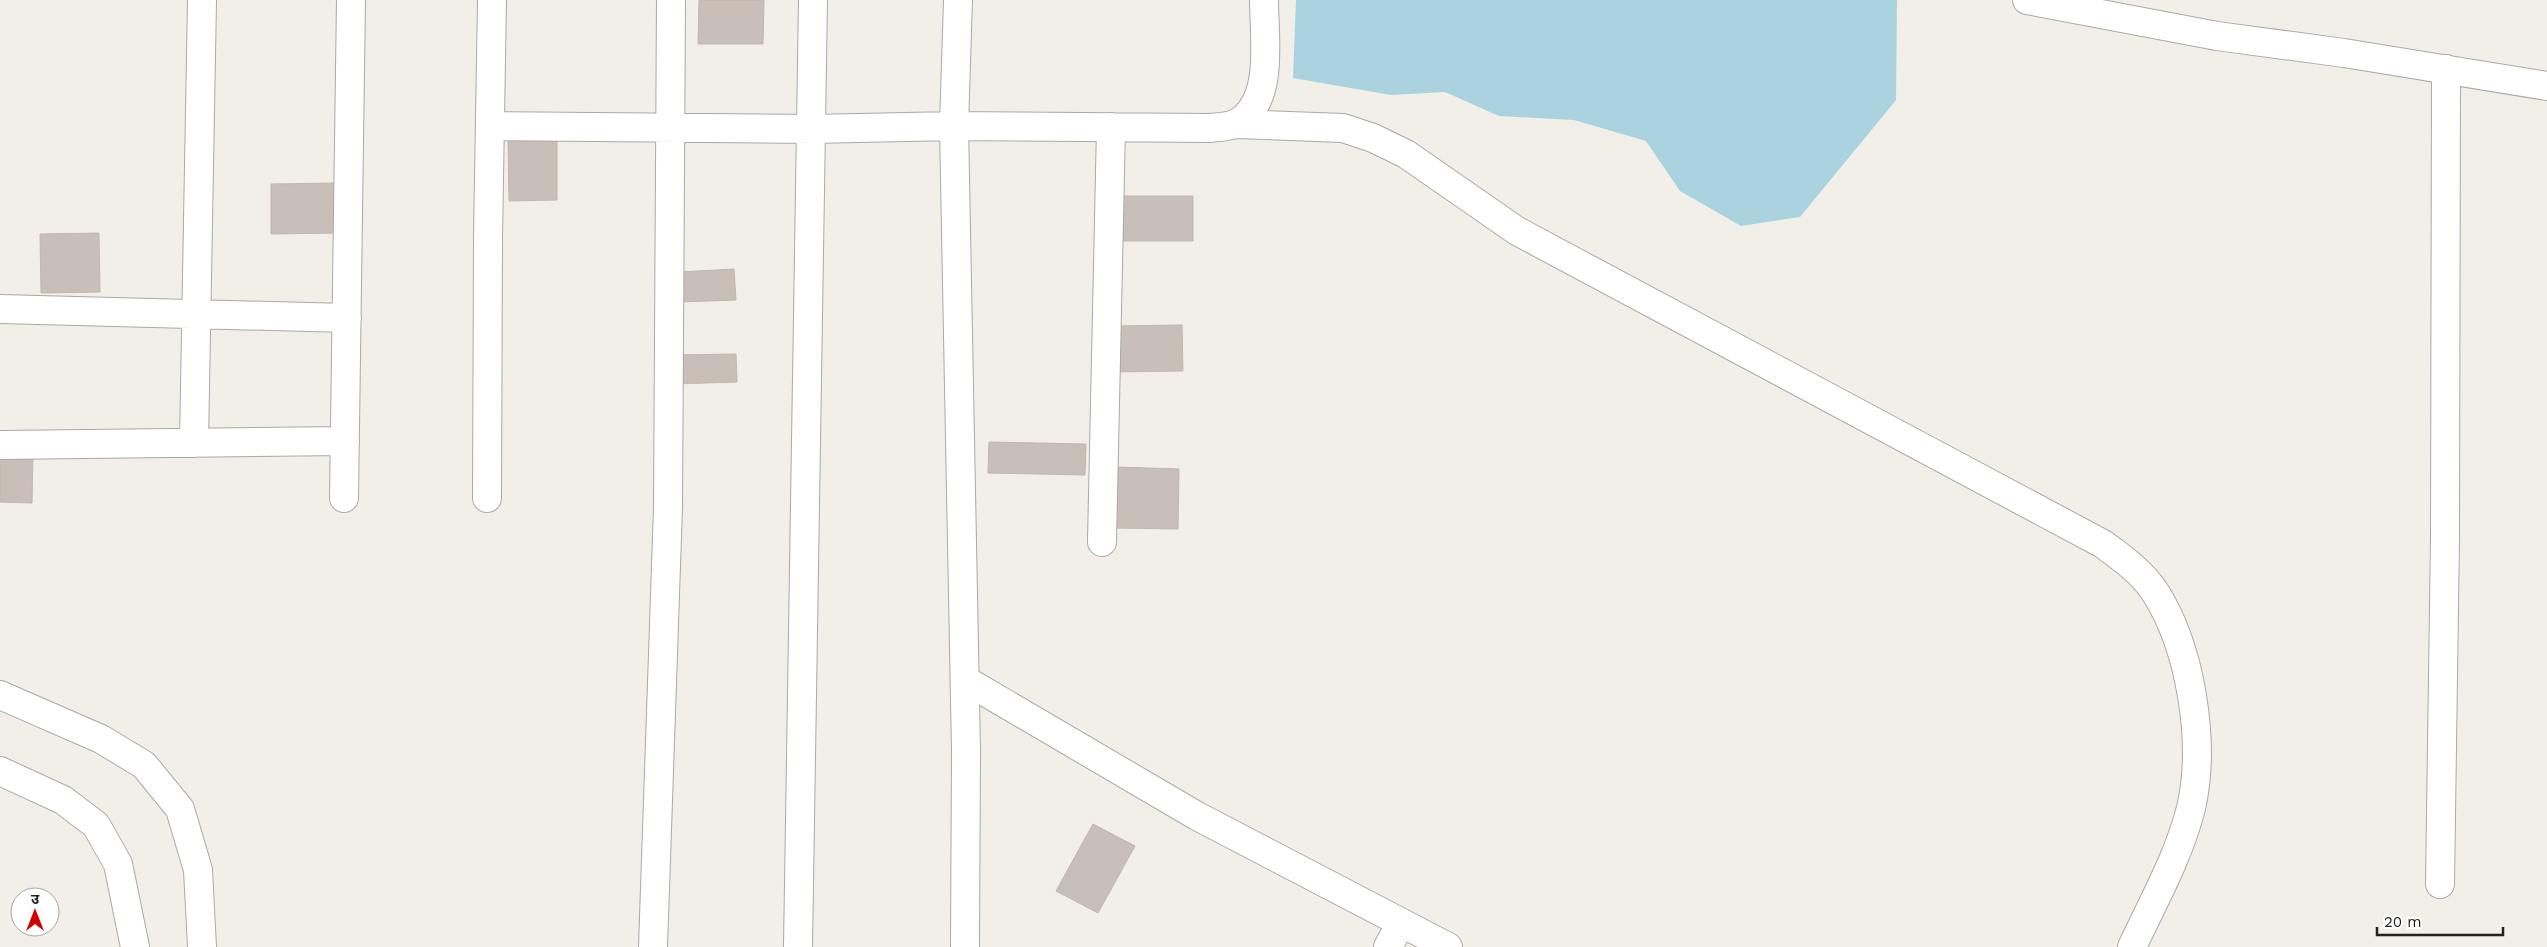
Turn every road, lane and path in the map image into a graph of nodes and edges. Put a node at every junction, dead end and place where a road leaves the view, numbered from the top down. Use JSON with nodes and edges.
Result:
{"nodes":[{"id":1,"x":202,"y":0,"type":"edge"},
{"id":2,"x":351,"y":0,"type":"edge"},
{"id":3,"x":492,"y":0,"type":"edge"},
{"id":4,"x":671,"y":0,"type":"edge"},
{"id":5,"x":813,"y":0,"type":"edge"},
{"id":6,"x":958,"y":0,"type":"edge"},
{"id":7,"x":1264,"y":0,"type":"edge"},
{"id":8,"x":2027,"y":0,"type":"edge"},
{"id":9,"x":2446,"y":69,"type":"junction"},
{"id":10,"x":2547,"y":86,"type":"edge"},
{"id":11,"x":1236,"y":124,"type":"junction"},
{"id":12,"x":491,"y":126,"type":"junction"},
{"id":13,"x":954,"y":126,"type":"junction"},
{"id":14,"x":1111,"y":127,"type":"junction"},
{"id":15,"x":671,"y":128,"type":"junction"},
{"id":16,"x":811,"y":129,"type":"junction"},
{"id":17,"x":0,"y":309,"type":"edge"},
{"id":18,"x":197,"y":314,"type":"junction"},
{"id":19,"x":347,"y":318,"type":"junction"},
{"id":20,"x":345,"y":441,"type":"junction"},
{"id":21,"x":194,"y":443,"type":"junction"},
{"id":22,"x":0,"y":445,"type":"edge"},
{"id":23,"x":344,"y":498,"type":"dead end"},
{"id":24,"x":487,"y":498,"type":"dead end"},
{"id":25,"x":1102,"y":542,"type":"dead end"},
{"id":26,"x":965,"y":680,"type":"junction"},
{"id":27,"x":0,"y":695,"type":"edge"},
{"id":28,"x":0,"y":771,"type":"edge"},
{"id":29,"x":2440,"y":884,"type":"dead end"},
{"id":30,"x":1401,"y":922,"type":"junction"},
{"id":31,"x":136,"y":947,"type":"edge"},
{"id":32,"x":202,"y":947,"type":"edge"},
{"id":33,"x":653,"y":947,"type":"edge"},
{"id":34,"x":798,"y":947,"type":"edge"},
{"id":35,"x":965,"y":947,"type":"edge"},
{"id":36,"x":1388,"y":947,"type":"edge"},
{"id":37,"x":1448,"y":947,"type":"edge"},
{"id":38,"x":2132,"y":947,"type":"edge"}],
"edges":[{"from":1,"to":18,"type":"street"},
{"from":2,"to":19,"type":"street"},
{"from":3,"to":12,"type":"street"},
{"from":4,"to":15,"type":"street"},
{"from":5,"to":16,"type":"street"},
{"from":6,"to":13,"type":"street"},
{"from":7,"to":11,"type":"street"},
{"from":8,"to":9,"type":"street"},
{"from":9,"to":10,"type":"street"},
{"from":9,"to":29,"type":"street"},
{"from":11,"to":14,"type":"street"},
{"from":11,"to":38,"type":"street"},
{"from":12,"to":15,"type":"street"},
{"from":12,"to":24,"type":"street"},
{"from":13,"to":14,"type":"street"},
{"from":13,"to":16,"type":"street"},
{"from":13,"to":26,"type":"street"},
{"from":14,"to":25,"type":"street"},
{"from":15,"to":16,"type":"street"},
{"from":15,"to":33,"type":"street"},
{"from":16,"to":34,"type":"street"},
{"from":17,"to":18,"type":"street"},
{"from":18,"to":19,"type":"street"},
{"from":18,"to":21,"type":"street"},
{"from":19,"to":20,"type":"street"},
{"from":20,"to":21,"type":"street"},
{"from":20,"to":23,"type":"street"},
{"from":21,"to":22,"type":"street"},
{"from":26,"to":30,"type":"street"},
{"from":26,"to":35,"type":"street"},
{"from":27,"to":32,"type":"street"},
{"from":28,"to":31,"type":"street"},
{"from":30,"to":36,"type":"street"},
{"from":30,"to":37,"type":"street"}]}
